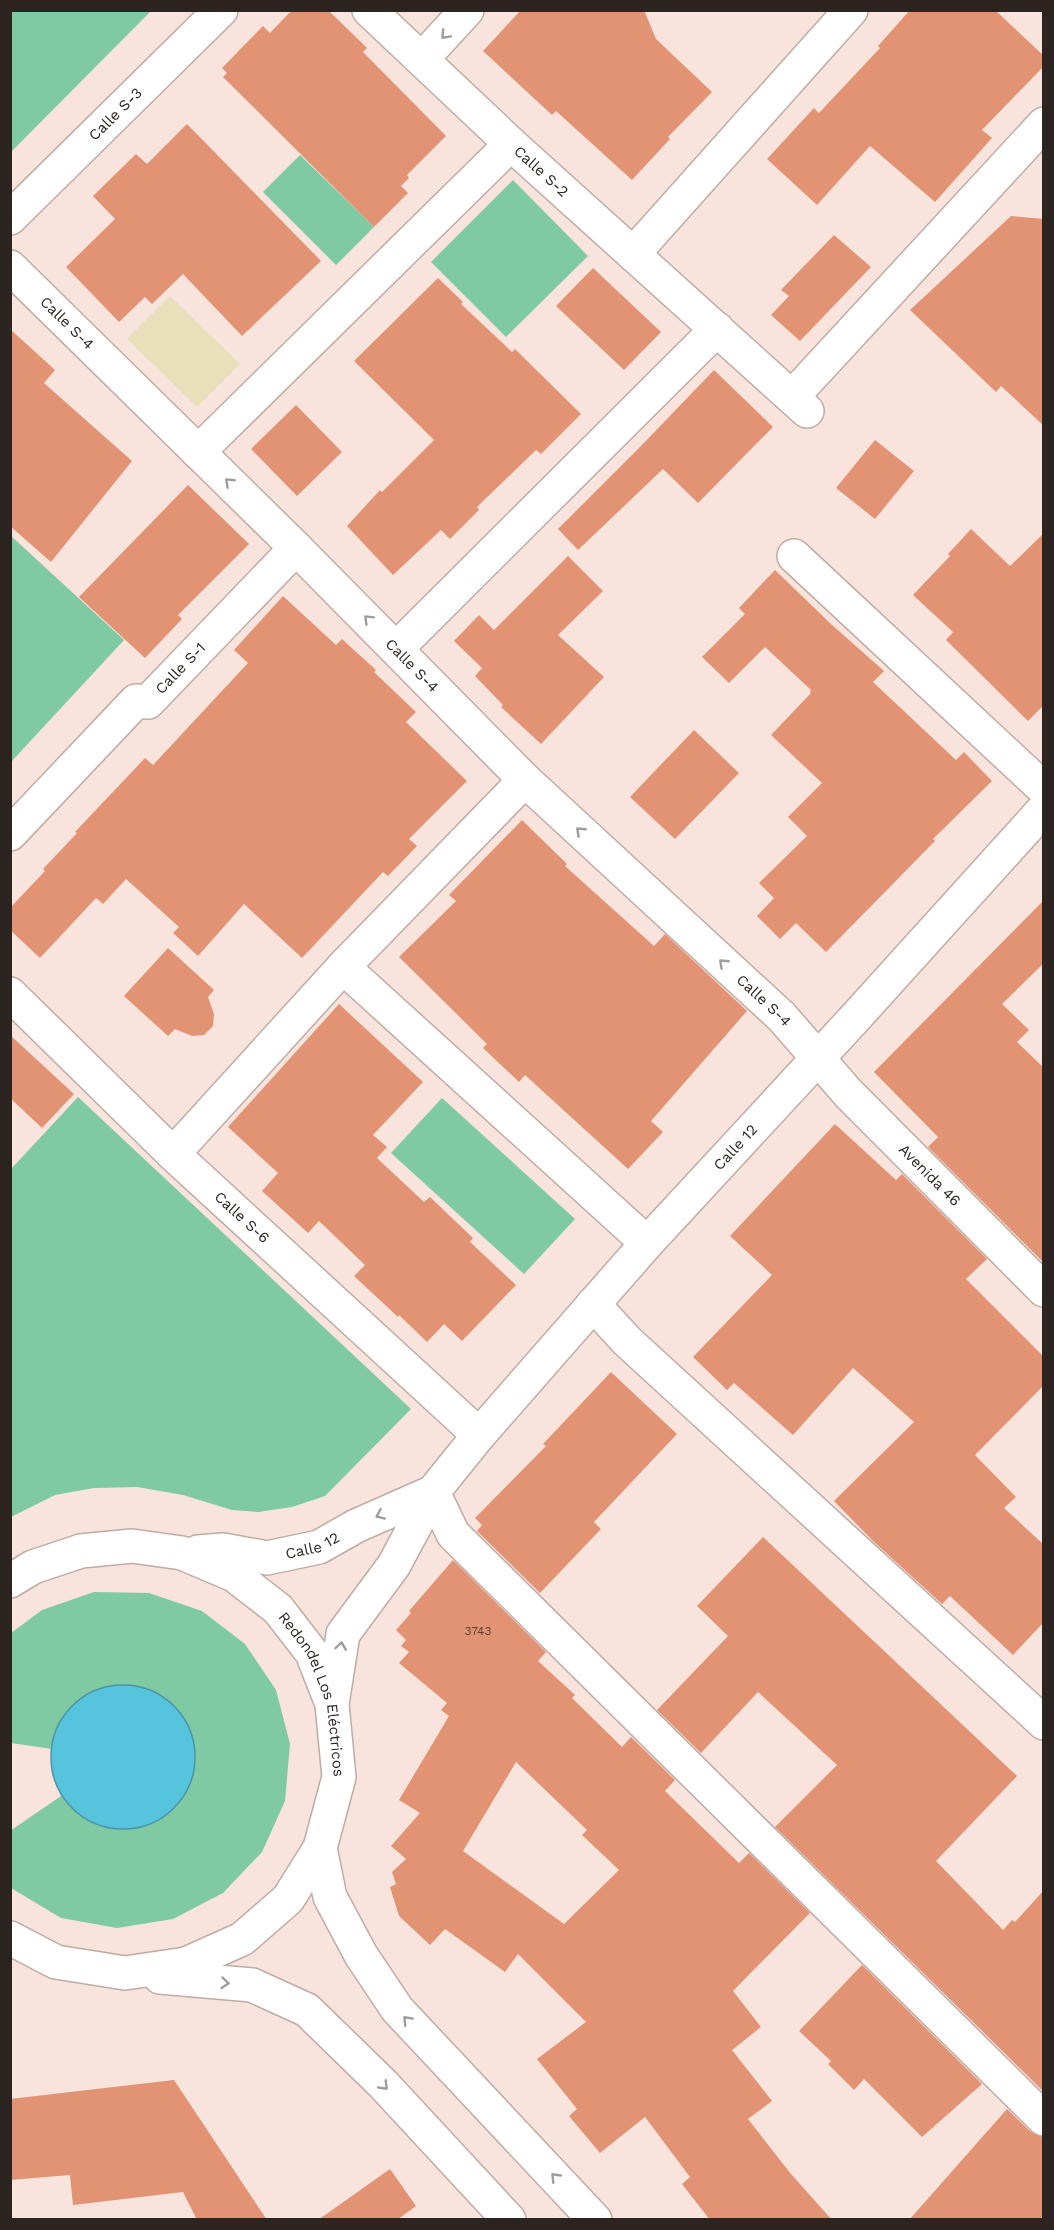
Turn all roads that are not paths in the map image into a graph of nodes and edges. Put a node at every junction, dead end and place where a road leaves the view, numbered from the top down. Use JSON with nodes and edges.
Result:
{"nodes":[{"id":1,"x":221,"y":10,"type":"edge"},
{"id":2,"x":369,"y":10,"type":"edge"},
{"id":3,"x":467,"y":10,"type":"edge"},
{"id":4,"x":851,"y":10,"type":"edge"},
{"id":5,"x":422,"y":59,"type":"junction"},
{"id":6,"x":1044,"y":124,"type":"edge"},
{"id":7,"x":511,"y":144,"type":"junction"},
{"id":8,"x":10,"y":218,"type":"edge"},
{"id":9,"x":633,"y":254,"type":"junction"},
{"id":10,"x":10,"y":267,"type":"edge"},
{"id":11,"x":717,"y":329,"type":"junction"},
{"id":12,"x":198,"y":452,"type":"junction"},
{"id":13,"x":296,"y":548,"type":"junction"},
{"id":14,"x":794,"y":556,"type":"dead end"},
{"id":15,"x":397,"y":648,"type":"junction"},
{"id":16,"x":525,"y":780,"type":"junction"},
{"id":17,"x":1044,"y":789,"type":"edge"},
{"id":18,"x":1044,"y":809,"type":"edge"},
{"id":19,"x":10,"y":834,"type":"edge"},
{"id":20,"x":343,"y":967,"type":"junction"},
{"id":21,"x":10,"y":994,"type":"edge"},
{"id":22,"x":818,"y":1058,"type":"junction"},
{"id":23,"x":173,"y":1154,"type":"junction"},
{"id":24,"x":647,"y":1243,"type":"junction"},
{"id":25,"x":1044,"y":1290,"type":"edge"},
{"id":26,"x":592,"y":1304,"type":"junction"},
{"id":27,"x":479,"y":1435,"type":"junction"},
{"id":28,"x":433,"y":1492,"type":"junction"},
{"id":29,"x":182,"y":1553,"type":"junction"},
{"id":30,"x":10,"y":1581,"type":"edge"},
{"id":31,"x":332,"y":1704,"type":"junction"},
{"id":32,"x":1044,"y":1723,"type":"edge"},
{"id":33,"x":320,"y":1848,"type":"junction"},
{"id":34,"x":10,"y":1938,"type":"edge"},
{"id":35,"x":125,"y":1973,"type":"junction"},
{"id":36,"x":1044,"y":2119,"type":"edge"},
{"id":37,"x":509,"y":2220,"type":"edge"},
{"id":38,"x":595,"y":2220,"type":"edge"}],
"edges":[{"from":1,"to":8,"type":"street","name":"Calle S-3"},
{"from":2,"to":5,"type":"street","name":"Calle S-2"},
{"from":3,"to":5,"type":"street","one_way":true},
{"from":4,"to":9,"type":"street"},
{"from":5,"to":7,"type":"street","name":"Calle S-2"},
{"from":6,"to":11,"type":"street","name":"Calle S-2"},
{"from":7,"to":9,"type":"street","name":"Calle S-2"},
{"from":7,"to":12,"type":"street"},
{"from":9,"to":11,"type":"street","name":"Calle S-2"},
{"from":10,"to":12,"type":"street","name":"Calle S-4"},
{"from":11,"to":15,"type":"street"},
{"from":13,"to":12,"type":"street","name":"Calle S-4","one_way":true},
{"from":15,"to":13,"type":"street","name":"Calle S-4","one_way":true},
{"from":13,"to":19,"type":"street","name":"Calle S-1"},
{"from":14,"to":17,"type":"street"},
{"from":15,"to":16,"type":"street","name":"Calle S-4"},
{"from":16,"to":20,"type":"street"},
{"from":22,"to":16,"type":"street","name":"Calle S-4","one_way":true},
{"from":18,"to":22,"type":"street","name":"Calle 12"},
{"from":20,"to":23,"type":"street"},
{"from":20,"to":24,"type":"street"},
{"from":21,"to":23,"type":"street","name":"Calle S-6"},
{"from":22,"to":24,"type":"street","name":"Calle 12"},
{"from":22,"to":25,"type":"street","name":"Avenida 46"},
{"from":23,"to":27,"type":"street","name":"Calle S-6"},
{"from":24,"to":26,"type":"street","name":"Calle 12"},
{"from":26,"to":27,"type":"street","name":"Calle 12"},
{"from":26,"to":32,"type":"street"},
{"from":27,"to":28,"type":"street","name":"Calle 12"},
{"from":28,"to":29,"type":"street","name":"Calle 12","one_way":true},
{"from":31,"to":28,"type":"street","name":"Calle 12","one_way":true},
{"from":28,"to":36,"type":"street"},
{"from":29,"to":30,"type":"street","name":"Redondel Los Eléctricos"},
{"from":29,"to":31,"type":"street","name":"Redondel Los Eléctricos"},
{"from":31,"to":33,"type":"street","name":"Redondel Los Eléctricos"},
{"from":33,"to":35,"type":"street","name":"Redondel Los Eléctricos"},
{"from":38,"to":33,"type":"street","one_way":true},
{"from":34,"to":35,"type":"street","name":"Redondel Los Eléctricos"},
{"from":35,"to":37,"type":"street","one_way":true}]}
